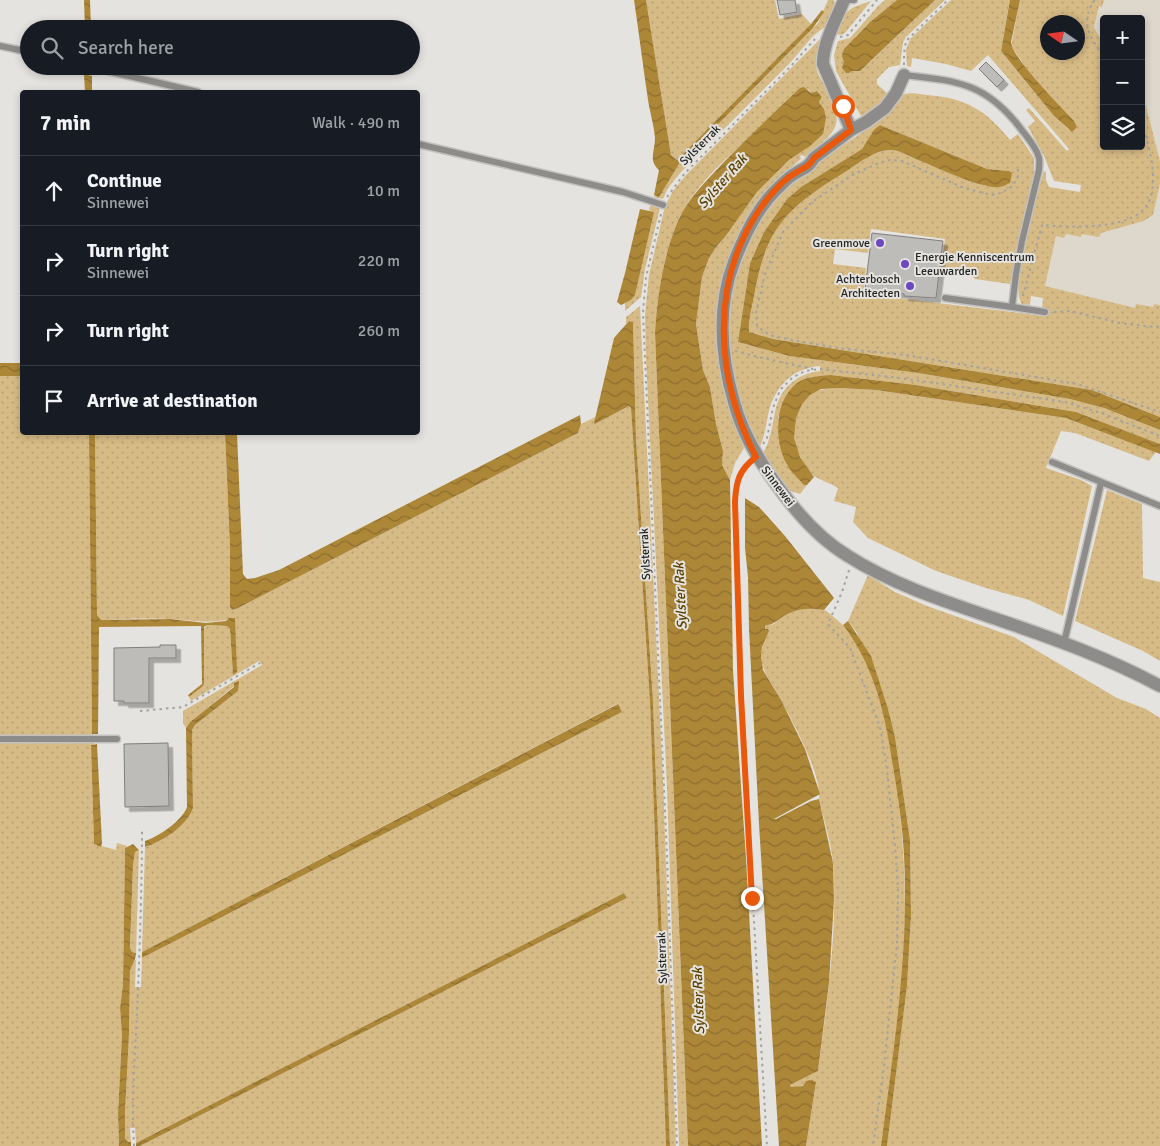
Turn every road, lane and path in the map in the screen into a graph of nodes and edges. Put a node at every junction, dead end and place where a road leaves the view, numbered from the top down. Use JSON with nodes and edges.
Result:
{"nodes":[{"id":1,"x":844,"y":0,"type":"edge"},
{"id":2,"x":876,"y":0,"type":"edge"},
{"id":3,"x":948,"y":0,"type":"edge"},
{"id":4,"x":1095,"y":0,"type":"edge"},
{"id":5,"x":830,"y":35,"type":"junction"},
{"id":6,"x":0,"y":46,"type":"edge"},
{"id":7,"x":20,"y":50,"type":"edge"},
{"id":8,"x":1100,"y":52,"type":"edge"},
{"id":9,"x":125,"y":75,"type":"edge"},
{"id":10,"x":904,"y":75,"type":"junction"},
{"id":11,"x":189,"y":90,"type":"edge"},
{"id":12,"x":851,"y":130,"type":"junction"},
{"id":13,"x":1145,"y":138,"type":"edge"},
{"id":14,"x":420,"y":144,"type":"edge"},
{"id":15,"x":1018,"y":168,"type":"dead end"},
{"id":16,"x":664,"y":205,"type":"junction"},
{"id":17,"x":945,"y":298,"type":"dead end"},
{"id":18,"x":1012,"y":307,"type":"junction"},
{"id":19,"x":1020,"y":308,"type":"junction"},
{"id":20,"x":1045,"y":312,"type":"joint"},
{"id":21,"x":1160,"y":326,"type":"edge"},
{"id":22,"x":723,"y":345,"type":"junction"},
{"id":23,"x":816,"y":369,"type":"junction"},
{"id":24,"x":1160,"y":412,"type":"edge"},
{"id":25,"x":1160,"y":436,"type":"edge"},
{"id":26,"x":756,"y":457,"type":"junction"},
{"id":27,"x":1052,"y":462,"type":"dead end"},
{"id":28,"x":1101,"y":483,"type":"junction"},
{"id":29,"x":1160,"y":506,"type":"edge"},
{"id":30,"x":852,"y":559,"type":"junction"},
{"id":31,"x":1064,"y":644,"type":"junction"},
{"id":32,"x":260,"y":663,"type":"dead end"},
{"id":33,"x":1160,"y":686,"type":"edge"},
{"id":34,"x":140,"y":711,"type":"dead end"},
{"id":35,"x":0,"y":739,"type":"edge"},
{"id":36,"x":116,"y":739,"type":"dead end"},
{"id":37,"x":142,"y":830,"type":"dead end"},
{"id":38,"x":134,"y":1146,"type":"edge"},
{"id":39,"x":678,"y":1146,"type":"edge"},
{"id":40,"x":766,"y":1146,"type":"edge"},
{"id":41,"x":873,"y":1146,"type":"edge"}],
"edges":[{"from":1,"to":5,"type":"street"},
{"from":2,"to":5,"type":"path","name":"Sylsterrak"},
{"from":3,"to":10,"type":"path"},
{"from":4,"to":8,"type":"path"},
{"from":5,"to":12,"type":"street"},
{"from":5,"to":16,"type":"path","name":"Sylsterrak"},
{"from":6,"to":7,"type":"lane"},
{"from":9,"to":11,"type":"lane"},
{"from":10,"to":12,"type":"street","name":"Sinnewei"},
{"from":10,"to":18,"type":"lane"},
{"from":12,"to":22,"type":"street","name":"Sinnewei"},
{"from":13,"to":19,"type":"path"},
{"from":14,"to":16,"type":"lane"},
{"from":15,"to":24,"type":"path"},
{"from":16,"to":39,"type":"path","name":"Sylsterrak"},
{"from":17,"to":18,"type":"lane"},
{"from":18,"to":19,"type":"lane"},
{"from":19,"to":20,"type":"lane"},
{"from":20,"to":21,"type":"path"},
{"from":22,"to":23,"type":"path"},
{"from":22,"to":26,"type":"street","name":"Sinnewei"},
{"from":23,"to":25,"type":"path"},
{"from":23,"to":26,"type":"path"},
{"from":26,"to":30,"type":"street","name":"Sinnewei"},
{"from":26,"to":40,"type":"path"},
{"from":27,"to":28,"type":"lane"},
{"from":28,"to":29,"type":"lane"},
{"from":28,"to":31,"type":"lane"},
{"from":30,"to":31,"type":"street","name":"Sinnewei"},
{"from":30,"to":41,"type":"path"},
{"from":31,"to":33,"type":"street","name":"Sinnewei"},
{"from":32,"to":34,"type":"path"},
{"from":35,"to":36,"type":"lane"},
{"from":37,"to":38,"type":"path"}]}
